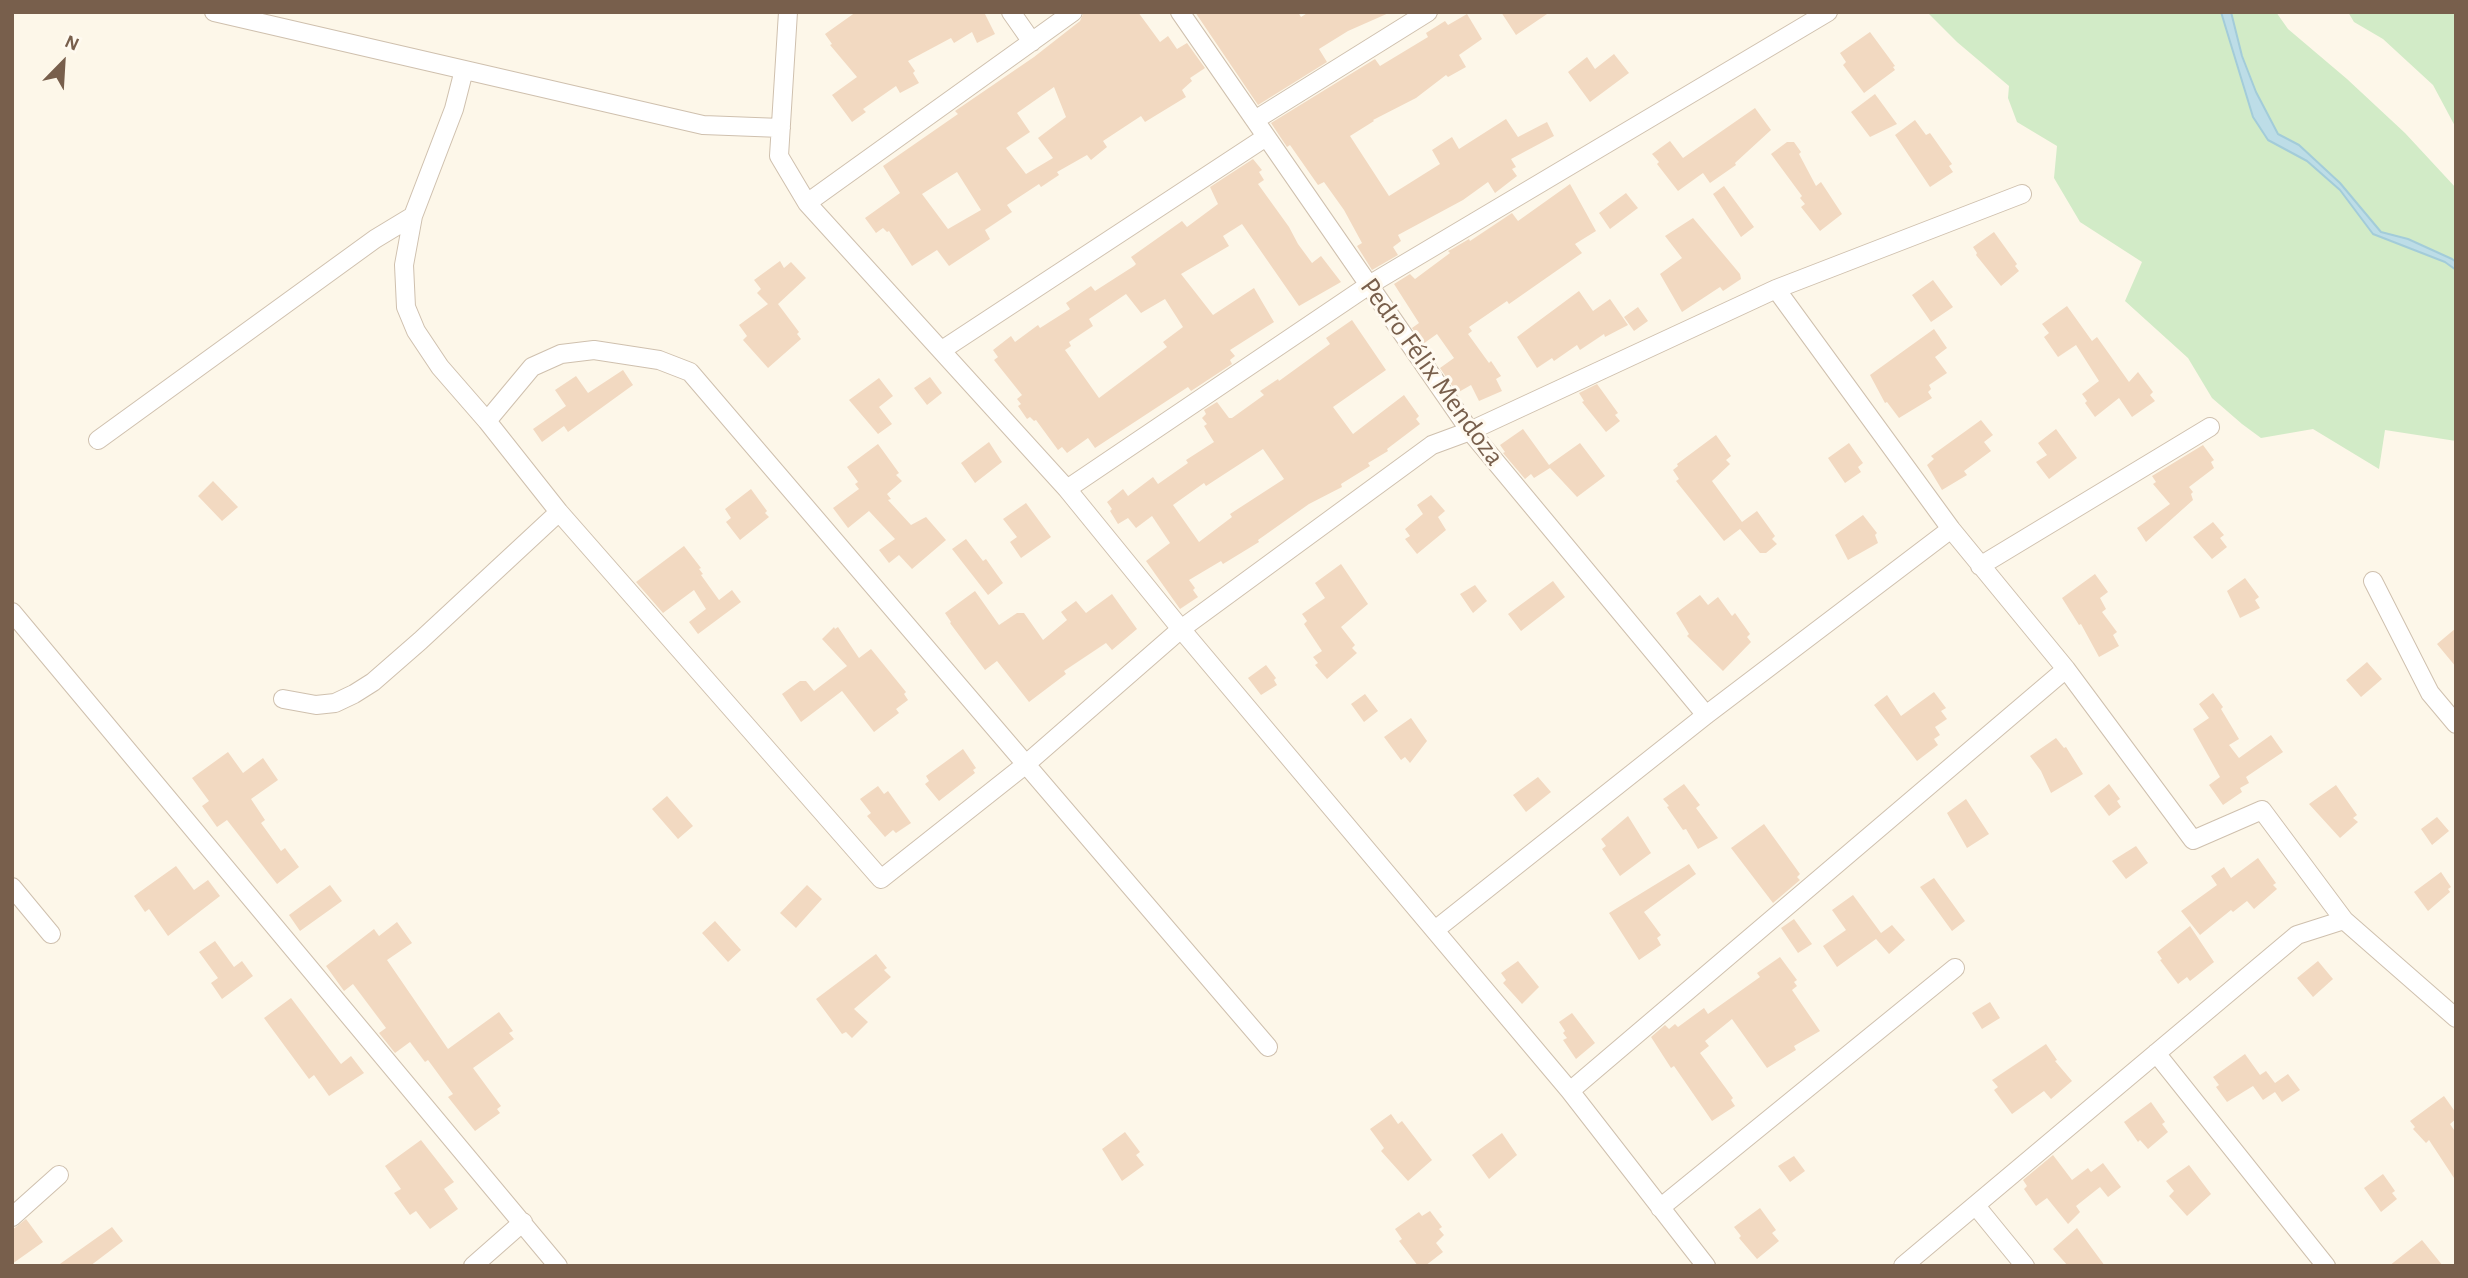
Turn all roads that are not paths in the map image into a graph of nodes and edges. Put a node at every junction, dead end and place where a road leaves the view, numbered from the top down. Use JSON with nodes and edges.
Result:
{"nodes":[{"id":1,"x":214,"y":12,"type":"edge"},
{"id":2,"x":788,"y":12,"type":"edge"},
{"id":3,"x":1011,"y":12,"type":"edge"},
{"id":4,"x":1073,"y":12,"type":"edge"},
{"id":5,"x":1180,"y":12,"type":"edge"},
{"id":6,"x":1428,"y":12,"type":"edge"},
{"id":7,"x":1828,"y":12,"type":"edge"},
{"id":8,"x":1032,"y":42,"type":"junction"},
{"id":9,"x":464,"y":70,"type":"junction"},
{"id":10,"x":1255,"y":120,"type":"junction"},
{"id":11,"x":781,"y":128,"type":"junction"},
{"id":12,"x":1266,"y":137,"type":"junction"},
{"id":13,"x":2022,"y":194,"type":"dead end"},
{"id":14,"x":807,"y":203,"type":"junction"},
{"id":15,"x":414,"y":216,"type":"junction"},
{"id":16,"x":1369,"y":285,"type":"junction"},
{"id":17,"x":1776,"y":289,"type":"junction"},
{"id":18,"x":942,"y":350,"type":"junction"},
{"id":19,"x":486,"y":421,"type":"junction"},
{"id":20,"x":2210,"y":427,"type":"dead end"},
{"id":21,"x":1470,"y":430,"type":"junction"},
{"id":22,"x":98,"y":440,"type":"dead end"},
{"id":23,"x":1068,"y":489,"type":"junction"},
{"id":24,"x":559,"y":512,"type":"junction"},
{"id":25,"x":1951,"y":529,"type":"junction"},
{"id":26,"x":1980,"y":566,"type":"junction"},
{"id":27,"x":2373,"y":581,"type":"dead end"},
{"id":28,"x":15,"y":620,"type":"edge"},
{"id":29,"x":1181,"y":629,"type":"junction"},
{"id":30,"x":2066,"y":669,"type":"junction"},
{"id":31,"x":284,"y":699,"type":"dead end"},
{"id":32,"x":1706,"y":715,"type":"junction"},
{"id":33,"x":2456,"y":724,"type":"edge"},
{"id":34,"x":1025,"y":765,"type":"junction"},
{"id":35,"x":12,"y":887,"type":"edge"},
{"id":36,"x":2344,"y":920,"type":"junction"},
{"id":37,"x":1435,"y":930,"type":"junction"},
{"id":38,"x":51,"y":934,"type":"dead end"},
{"id":39,"x":1955,"y":968,"type":"dead end"},
{"id":40,"x":2456,"y":1018,"type":"edge"},
{"id":41,"x":1268,"y":1047,"type":"dead end"},
{"id":42,"x":2156,"y":1053,"type":"junction"},
{"id":43,"x":1570,"y":1091,"type":"junction"},
{"id":44,"x":59,"y":1175,"type":"dead end"},
{"id":45,"x":1976,"y":1206,"type":"junction"},
{"id":46,"x":1660,"y":1208,"type":"junction"},
{"id":47,"x":12,"y":1217,"type":"edge"},
{"id":48,"x":523,"y":1222,"type":"junction"},
{"id":49,"x":1700,"y":1264,"type":"edge"},
{"id":50,"x":473,"y":1266,"type":"edge"},
{"id":51,"x":558,"y":1266,"type":"edge"},
{"id":52,"x":1903,"y":1266,"type":"edge"},
{"id":53,"x":2025,"y":1266,"type":"edge"},
{"id":54,"x":2326,"y":1266,"type":"edge"}],
"edges":[{"from":1,"to":9,"type":"street"},
{"from":2,"to":11,"type":"street"},
{"from":3,"to":8,"type":"street"},
{"from":4,"to":8,"type":"street"},
{"from":5,"to":10,"type":"street","name":"Pedro Félix Mendoza"},
{"from":6,"to":10,"type":"street"},
{"from":7,"to":16,"type":"street"},
{"from":8,"to":14,"type":"street"},
{"from":9,"to":11,"type":"street"},
{"from":9,"to":15,"type":"street"},
{"from":10,"to":12,"type":"street","name":"Pedro Félix Mendoza"},
{"from":11,"to":14,"type":"street"},
{"from":12,"to":16,"type":"street","name":"Pedro Félix Mendoza"},
{"from":12,"to":18,"type":"street"},
{"from":13,"to":17,"type":"street"},
{"from":14,"to":18,"type":"street"},
{"from":15,"to":19,"type":"street"},
{"from":15,"to":22,"type":"street"},
{"from":16,"to":21,"type":"street","name":"Pedro Félix Mendoza"},
{"from":16,"to":23,"type":"street"},
{"from":17,"to":21,"type":"street"},
{"from":17,"to":25,"type":"street"},
{"from":18,"to":23,"type":"street"},
{"from":19,"to":24,"type":"street"},
{"from":19,"to":34,"type":"street"},
{"from":20,"to":26,"type":"street"},
{"from":21,"to":29,"type":"street"},
{"from":21,"to":32,"type":"street","name":"Pedro Félix Mendoza"},
{"from":23,"to":29,"type":"street"},
{"from":24,"to":31,"type":"street"},
{"from":24,"to":34,"type":"street"},
{"from":25,"to":26,"type":"street"},
{"from":25,"to":32,"type":"street"},
{"from":26,"to":30,"type":"street"},
{"from":27,"to":33,"type":"street"},
{"from":28,"to":48,"type":"street"},
{"from":29,"to":34,"type":"street"},
{"from":29,"to":37,"type":"street"},
{"from":30,"to":36,"type":"street"},
{"from":30,"to":43,"type":"street"},
{"from":32,"to":37,"type":"street"},
{"from":34,"to":41,"type":"street"},
{"from":35,"to":38,"type":"street"},
{"from":36,"to":40,"type":"street"},
{"from":36,"to":42,"type":"street"},
{"from":37,"to":43,"type":"street"},
{"from":39,"to":46,"type":"street"},
{"from":42,"to":45,"type":"street"},
{"from":42,"to":54,"type":"street"},
{"from":43,"to":46,"type":"street"},
{"from":44,"to":47,"type":"street"},
{"from":45,"to":52,"type":"street"},
{"from":45,"to":53,"type":"street"},
{"from":46,"to":49,"type":"street"},
{"from":48,"to":50,"type":"street"},
{"from":48,"to":51,"type":"street"}]}
